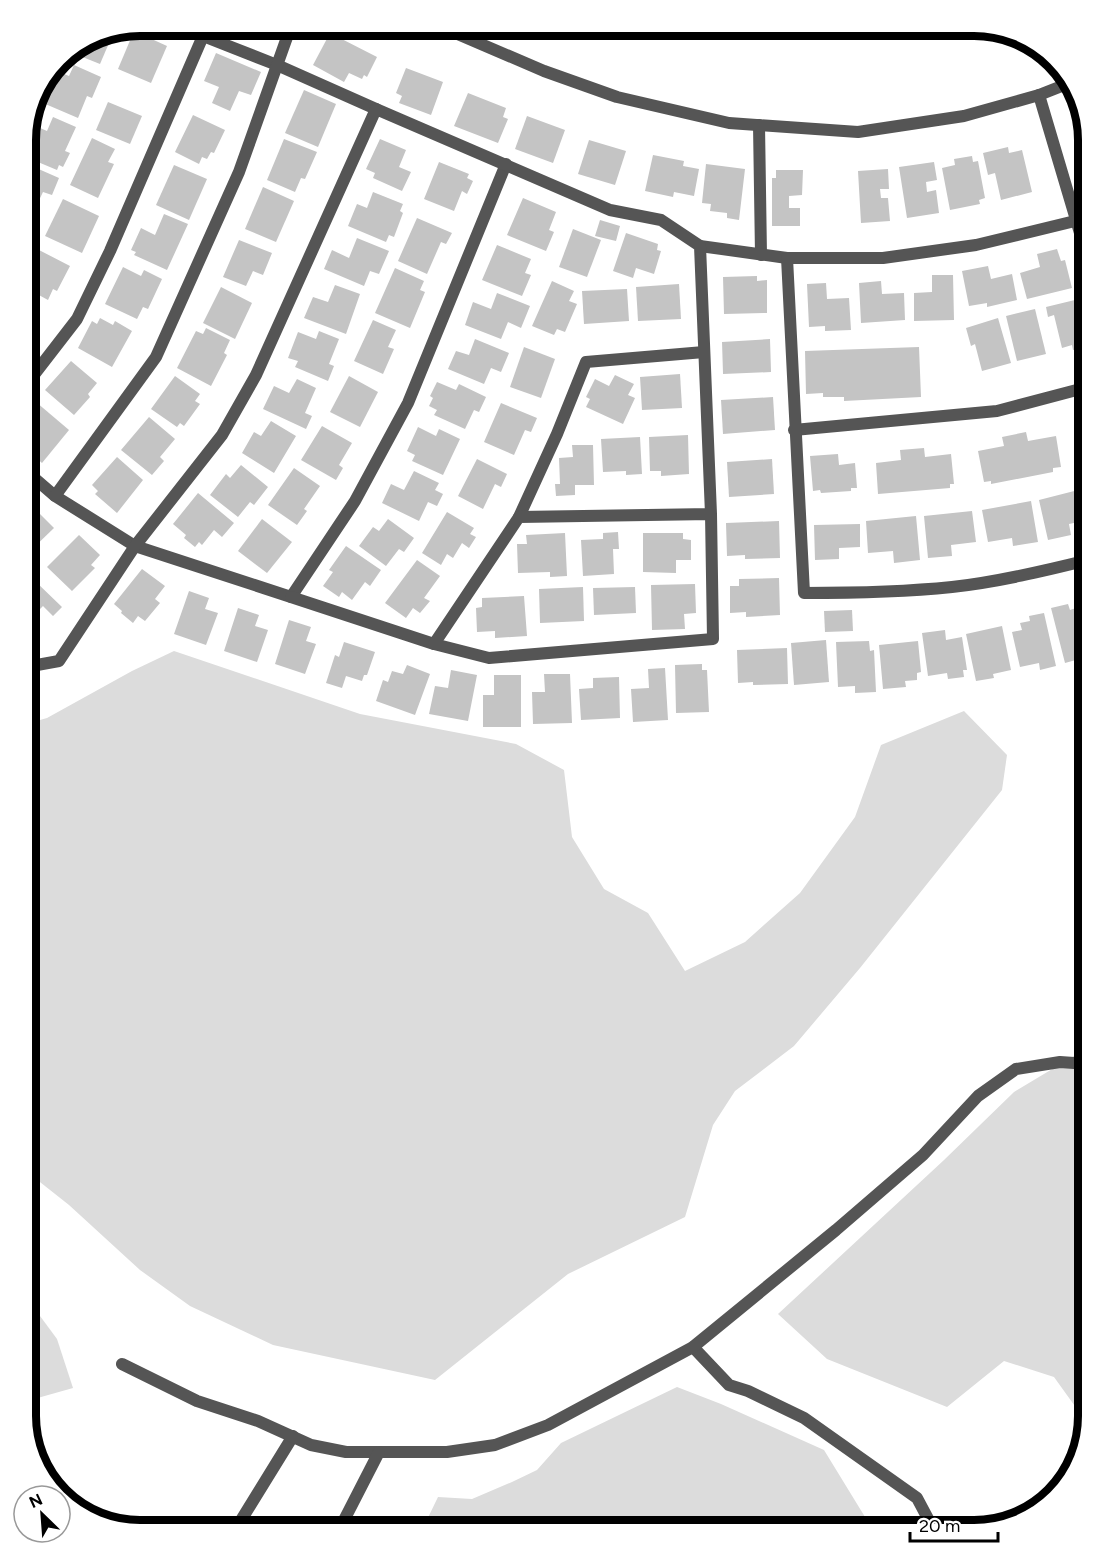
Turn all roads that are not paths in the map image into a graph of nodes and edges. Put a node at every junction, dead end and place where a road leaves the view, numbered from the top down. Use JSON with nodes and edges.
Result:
{"nodes":[{"id":1,"x":203,"y":36,"type":"joint"},
{"id":2,"x":287,"y":36,"type":"edge"},
{"id":3,"x":462,"y":36,"type":"edge"},
{"id":4,"x":277,"y":65,"type":"junction"},
{"id":5,"x":1062,"y":86,"type":"edge"},
{"id":6,"x":1039,"y":95,"type":"junction"},
{"id":7,"x":376,"y":109,"type":"junction"},
{"id":8,"x":759,"y":125,"type":"junction"},
{"id":9,"x":506,"y":164,"type":"junction"},
{"id":10,"x":1076,"y":221,"type":"junction"},
{"id":11,"x":1078,"y":227,"type":"edge"},
{"id":12,"x":700,"y":246,"type":"junction"},
{"id":13,"x":761,"y":255,"type":"junction"},
{"id":14,"x":787,"y":258,"type":"junction"},
{"id":15,"x":704,"y":352,"type":"junction"},
{"id":16,"x":36,"y":374,"type":"edge"},
{"id":17,"x":1078,"y":390,"type":"edge"},
{"id":18,"x":794,"y":430,"type":"junction"},
{"id":19,"x":36,"y":480,"type":"edge"},
{"id":20,"x":55,"y":496,"type":"junction"},
{"id":21,"x":711,"y":514,"type":"junction"},
{"id":22,"x":519,"y":517,"type":"junction"},
{"id":23,"x":135,"y":546,"type":"junction"},
{"id":24,"x":1078,"y":563,"type":"edge"},
{"id":25,"x":291,"y":597,"type":"junction"},
{"id":26,"x":434,"y":644,"type":"junction"},
{"id":27,"x":36,"y":665,"type":"edge"},
{"id":28,"x":1078,"y":1063,"type":"edge"},
{"id":29,"x":693,"y":1347,"type":"junction"},
{"id":30,"x":122,"y":1364,"type":"dead end"},
{"id":31,"x":293,"y":1436,"type":"junction"},
{"id":32,"x":379,"y":1452,"type":"junction"},
{"id":33,"x":241,"y":1520,"type":"edge"},
{"id":34,"x":344,"y":1520,"type":"edge"},
{"id":35,"x":929,"y":1520,"type":"edge"}],
"edges":[{"from":1,"to":4,"type":"street"},
{"from":1,"to":16,"type":"street"},
{"from":2,"to":4,"type":"street"},
{"from":3,"to":8,"type":"street"},
{"from":4,"to":7,"type":"street"},
{"from":4,"to":20,"type":"street"},
{"from":5,"to":6,"type":"street"},
{"from":6,"to":8,"type":"street"},
{"from":6,"to":10,"type":"street"},
{"from":7,"to":9,"type":"street"},
{"from":7,"to":23,"type":"street"},
{"from":8,"to":13,"type":"street"},
{"from":9,"to":12,"type":"street"},
{"from":9,"to":25,"type":"street"},
{"from":10,"to":11,"type":"street"},
{"from":10,"to":14,"type":"street"},
{"from":12,"to":13,"type":"street"},
{"from":12,"to":15,"type":"street"},
{"from":13,"to":14,"type":"street"},
{"from":14,"to":18,"type":"street"},
{"from":15,"to":21,"type":"street"},
{"from":15,"to":22,"type":"street"},
{"from":17,"to":18,"type":"street"},
{"from":18,"to":24,"type":"street"},
{"from":19,"to":20,"type":"street"},
{"from":20,"to":23,"type":"street"},
{"from":21,"to":22,"type":"street"},
{"from":21,"to":26,"type":"street"},
{"from":22,"to":26,"type":"street"},
{"from":23,"to":25,"type":"street"},
{"from":23,"to":27,"type":"street"},
{"from":25,"to":26,"type":"street"},
{"from":28,"to":29,"type":"street"},
{"from":29,"to":32,"type":"street"},
{"from":29,"to":35,"type":"street"},
{"from":30,"to":31,"type":"street"},
{"from":31,"to":32,"type":"street"},
{"from":31,"to":33,"type":"street"},
{"from":32,"to":34,"type":"street"}]}
